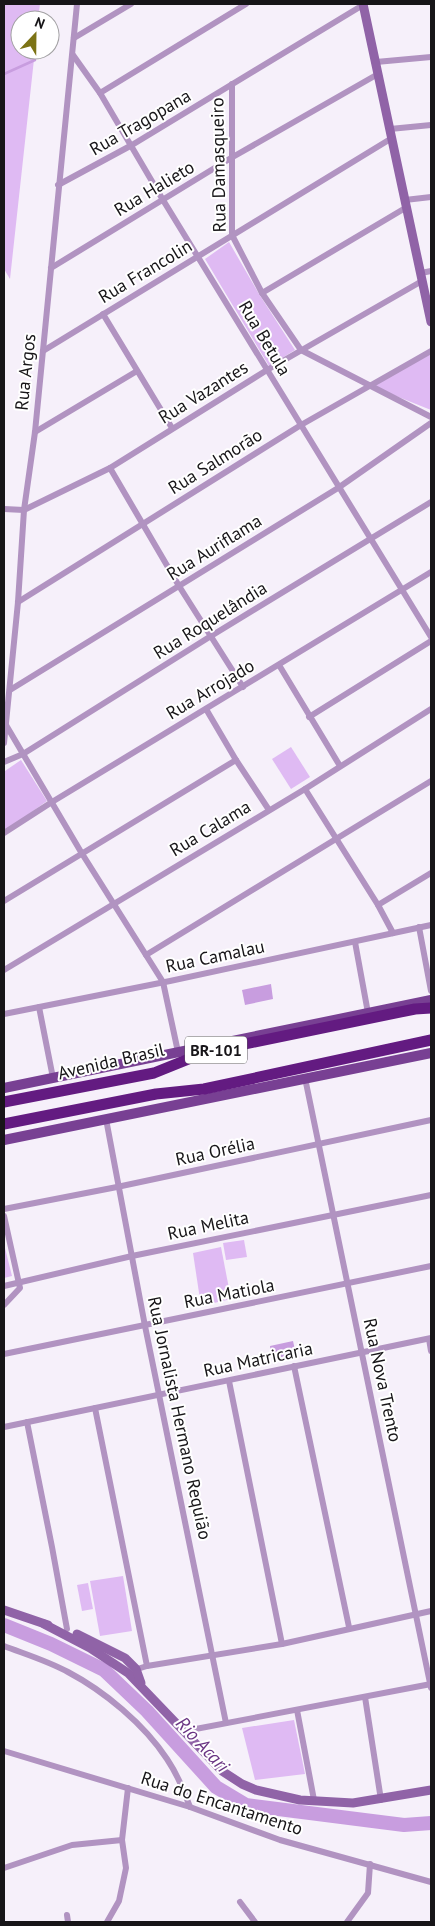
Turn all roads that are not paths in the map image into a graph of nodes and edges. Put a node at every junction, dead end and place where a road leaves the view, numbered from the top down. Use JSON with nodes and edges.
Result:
{"nodes":[{"id":1,"x":77,"y":4,"type":"edge"},
{"id":2,"x":131,"y":4,"type":"edge"},
{"id":3,"x":246,"y":4,"type":"edge"},
{"id":4,"x":363,"y":4,"type":"edge"},
{"id":5,"x":74,"y":38,"type":"junction"},
{"id":6,"x":73,"y":55,"type":"junction"},
{"id":7,"x":431,"y":57,"type":"edge"},
{"id":8,"x":376,"y":62,"type":"junction"},
{"id":9,"x":378,"y":74,"type":"junction"},
{"id":10,"x":232,"y":84,"type":"junction"},
{"id":11,"x":100,"y":93,"type":"junction"},
{"id":12,"x":431,"y":125,"type":"edge"},
{"id":13,"x":391,"y":134,"type":"junction"},
{"id":14,"x":132,"y":145,"type":"junction"},
{"id":15,"x":231,"y":158,"type":"junction"},
{"id":16,"x":58,"y":185,"type":"junction"},
{"id":17,"x":431,"y":197,"type":"edge"},
{"id":18,"x":163,"y":200,"type":"junction"},
{"id":19,"x":406,"y":203,"type":"junction"},
{"id":20,"x":232,"y":236,"type":"junction"},
{"id":21,"x":198,"y":257,"type":"junction"},
{"id":22,"x":50,"y":268,"type":"junction"},
{"id":23,"x":431,"y":271,"type":"edge"},
{"id":24,"x":422,"y":277,"type":"junction"},
{"id":25,"x":262,"y":293,"type":"junction"},
{"id":26,"x":103,"y":314,"type":"junction"},
{"id":27,"x":431,"y":322,"type":"edge"},
{"id":28,"x":301,"y":350,"type":"junction"},
{"id":29,"x":42,"y":352,"type":"junction"},
{"id":30,"x":431,"y":352,"type":"edge"},
{"id":31,"x":266,"y":370,"type":"junction"},
{"id":32,"x":137,"y":371,"type":"junction"},
{"id":33,"x":370,"y":386,"type":"junction"},
{"id":34,"x":431,"y":417,"type":"edge"},
{"id":35,"x":431,"y":424,"type":"edge"},
{"id":36,"x":301,"y":425,"type":"junction"},
{"id":37,"x":172,"y":428,"type":"junction"},
{"id":38,"x":35,"y":432,"type":"junction"},
{"id":39,"x":110,"y":468,"type":"junction"},
{"id":40,"x":338,"y":488,"type":"junction"},
{"id":41,"x":431,"y":502,"type":"edge"},
{"id":42,"x":4,"y":509,"type":"edge"},
{"id":43,"x":24,"y":510,"type":"junction"},
{"id":44,"x":143,"y":523,"type":"junction"},
{"id":45,"x":370,"y":539,"type":"junction"},
{"id":46,"x":431,"y":572,"type":"edge"},
{"id":47,"x":179,"y":586,"type":"junction"},
{"id":48,"x":401,"y":590,"type":"junction"},
{"id":49,"x":18,"y":602,"type":"junction"},
{"id":50,"x":211,"y":636,"type":"junction"},
{"id":51,"x":431,"y":639,"type":"edge"},
{"id":52,"x":279,"y":665,"type":"junction"},
{"id":53,"x":243,"y":686,"type":"junction"},
{"id":54,"x":10,"y":690,"type":"junction"},
{"id":55,"x":206,"y":709,"type":"junction"},
{"id":56,"x":431,"y":709,"type":"edge"},
{"id":57,"x":310,"y":716,"type":"junction"},
{"id":58,"x":6,"y":725,"type":"junction"},
{"id":59,"x":4,"y":742,"type":"edge"},
{"id":60,"x":23,"y":754,"type":"junction"},
{"id":61,"x":236,"y":760,"type":"junction"},
{"id":62,"x":4,"y":762,"type":"edge"},
{"id":63,"x":340,"y":766,"type":"junction"},
{"id":64,"x":431,"y":781,"type":"edge"},
{"id":65,"x":305,"y":788,"type":"junction"},
{"id":66,"x":52,"y":802,"type":"junction"},
{"id":67,"x":269,"y":810,"type":"junction"},
{"id":68,"x":4,"y":833,"type":"edge"},
{"id":69,"x":336,"y":839,"type":"junction"},
{"id":70,"x":81,"y":852,"type":"junction"},
{"id":71,"x":431,"y":873,"type":"edge"},
{"id":72,"x":4,"y":901,"type":"edge"},
{"id":73,"x":113,"y":903,"type":"junction"},
{"id":74,"x":378,"y":905,"type":"junction"},
{"id":75,"x":431,"y":925,"type":"edge"},
{"id":76,"x":419,"y":927,"type":"junction"},
{"id":77,"x":393,"y":933,"type":"junction"},
{"id":78,"x":355,"y":942,"type":"junction"},
{"id":79,"x":146,"y":955,"type":"junction"},
{"id":80,"x":4,"y":970,"type":"edge"},
{"id":81,"x":163,"y":982,"type":"junction"},
{"id":82,"x":431,"y":991,"type":"edge"},
{"id":83,"x":431,"y":1000,"type":"edge"},
{"id":84,"x":39,"y":1007,"type":"junction"},
{"id":85,"x":431,"y":1008,"type":"edge"},
{"id":86,"x":368,"y":1013,"type":"junction"},
{"id":87,"x":4,"y":1014,"type":"edge"},
{"id":88,"x":431,"y":1040,"type":"edge"},
{"id":89,"x":178,"y":1052,"type":"junction"},
{"id":90,"x":431,"y":1053,"type":"edge"},
{"id":91,"x":53,"y":1078,"type":"junction"},
{"id":92,"x":306,"y":1078,"type":"junction"},
{"id":93,"x":4,"y":1088,"type":"edge"},
{"id":94,"x":4,"y":1102,"type":"edge"},
{"id":95,"x":106,"y":1118,"type":"junction"},
{"id":96,"x":431,"y":1120,"type":"edge"},
{"id":97,"x":4,"y":1124,"type":"edge"},
{"id":98,"x":4,"y":1140,"type":"edge"},
{"id":99,"x":318,"y":1144,"type":"junction"},
{"id":100,"x":118,"y":1187,"type":"junction"},
{"id":101,"x":431,"y":1194,"type":"edge"},
{"id":102,"x":4,"y":1208,"type":"edge"},
{"id":103,"x":333,"y":1214,"type":"junction"},
{"id":104,"x":4,"y":1216,"type":"edge"},
{"id":105,"x":132,"y":1256,"type":"junction"},
{"id":106,"x":431,"y":1266,"type":"edge"},
{"id":107,"x":20,"y":1282,"type":"junction"},
{"id":108,"x":348,"y":1285,"type":"junction"},
{"id":109,"x":4,"y":1286,"type":"edge"},
{"id":110,"x":4,"y":1305,"type":"edge"},
{"id":111,"x":145,"y":1326,"type":"junction"},
{"id":112,"x":430,"y":1339,"type":"edge"},
{"id":113,"x":431,"y":1351,"type":"edge"},
{"id":114,"x":362,"y":1353,"type":"junction"},
{"id":115,"x":4,"y":1354,"type":"edge"},
{"id":116,"x":294,"y":1366,"type":"junction"},
{"id":117,"x":229,"y":1381,"type":"junction"},
{"id":118,"x":160,"y":1394,"type":"junction"},
{"id":119,"x":95,"y":1408,"type":"junction"},
{"id":120,"x":27,"y":1422,"type":"junction"},
{"id":121,"x":4,"y":1427,"type":"edge"},
{"id":122,"x":4,"y":1610,"type":"edge"},
{"id":123,"x":431,"y":1611,"type":"edge"},
{"id":124,"x":416,"y":1614,"type":"junction"},
{"id":125,"x":44,"y":1624,"type":"junction"},
{"id":126,"x":349,"y":1628,"type":"junction"},
{"id":127,"x":67,"y":1629,"type":"junction"},
{"id":128,"x":282,"y":1644,"type":"junction"},
{"id":129,"x":4,"y":1646,"type":"edge"},
{"id":130,"x":214,"y":1656,"type":"junction"},
{"id":131,"x":147,"y":1666,"type":"junction"},
{"id":132,"x":132,"y":1671,"type":"junction"},
{"id":133,"x":431,"y":1685,"type":"edge"},
{"id":134,"x":365,"y":1697,"type":"junction"},
{"id":135,"x":298,"y":1710,"type":"junction"},
{"id":136,"x":226,"y":1723,"type":"junction"},
{"id":137,"x":185,"y":1731,"type":"junction"},
{"id":138,"x":4,"y":1751,"type":"edge"},
{"id":139,"x":128,"y":1788,"type":"junction"},
{"id":140,"x":431,"y":1790,"type":"edge"},
{"id":141,"x":314,"y":1800,"type":"junction"},
{"id":142,"x":381,"y":1800,"type":"junction"},
{"id":143,"x":190,"y":1807,"type":"junction"},
{"id":144,"x":122,"y":1840,"type":"junction"},
{"id":145,"x":370,"y":1864,"type":"junction"},
{"id":146,"x":4,"y":1869,"type":"edge"},
{"id":147,"x":431,"y":1882,"type":"edge"},
{"id":148,"x":240,"y":1902,"type":"dead end"},
{"id":149,"x":107,"y":1922,"type":"edge"},
{"id":150,"x":255,"y":1922,"type":"edge"},
{"id":151,"x":347,"y":1922,"type":"edge"}],
"edges":[{"from":1,"to":5,"type":"street","name":"Rua Argos"},
{"from":2,"to":5,"type":"street"},
{"from":3,"to":11,"type":"street"},
{"from":4,"to":8,"type":"street"},
{"from":4,"to":10,"type":"street","name":"Rua Tragopana"},
{"from":5,"to":6,"type":"street","name":"Rua Argos"},
{"from":6,"to":11,"type":"street","name":"Rua Betula"},
{"from":6,"to":16,"type":"street","name":"Rua Argos"},
{"from":7,"to":8,"type":"street"},
{"from":8,"to":9,"type":"street"},
{"from":9,"to":13,"type":"street"},
{"from":9,"to":15,"type":"street","name":"Rua Halieto"},
{"from":10,"to":14,"type":"street","name":"Rua Tragopana"},
{"from":10,"to":15,"type":"street","name":"Rua Damasqueiro"},
{"from":11,"to":14,"type":"street","name":"Rua Betula"},
{"from":12,"to":13,"type":"street"},
{"from":13,"to":19,"type":"street"},
{"from":13,"to":20,"type":"street","name":"Rua Francolin"},
{"from":14,"to":16,"type":"street","name":"Rua Tragopana"},
{"from":14,"to":18,"type":"street","name":"Rua Betula"},
{"from":15,"to":18,"type":"street","name":"Rua Halieto"},
{"from":15,"to":20,"type":"street","name":"Rua Damasqueiro"},
{"from":16,"to":22,"type":"street","name":"Rua Argos"},
{"from":17,"to":19,"type":"street"},
{"from":18,"to":21,"type":"street","name":"Rua Betula"},
{"from":18,"to":22,"type":"street","name":"Rua Halieto"},
{"from":19,"to":24,"type":"street"},
{"from":19,"to":25,"type":"street"},
{"from":20,"to":21,"type":"street","name":"Rua Francolin"},
{"from":20,"to":25,"type":"street","name":"Rua Damasqueiro"},
{"from":21,"to":26,"type":"street","name":"Rua Francolin"},
{"from":21,"to":31,"type":"street","name":"Rua Betula"},
{"from":22,"to":29,"type":"street","name":"Rua Argos"},
{"from":23,"to":24,"type":"street"},
{"from":24,"to":27,"type":"street"},
{"from":24,"to":28,"type":"street","name":"Rua Vazantes"},
{"from":25,"to":28,"type":"street","name":"Rua Damasqueiro"},
{"from":26,"to":29,"type":"street","name":"Rua Francolin"},
{"from":26,"to":32,"type":"street"},
{"from":28,"to":31,"type":"street","name":"Rua Vazantes"},
{"from":28,"to":33,"type":"street","name":"Rua Damasqueiro"},
{"from":29,"to":38,"type":"street","name":"Rua Argos"},
{"from":30,"to":33,"type":"street","name":"Rua Salmorão"},
{"from":31,"to":36,"type":"street","name":"Rua Betula"},
{"from":31,"to":37,"type":"street","name":"Rua Vazantes"},
{"from":32,"to":37,"type":"street"},
{"from":32,"to":38,"type":"street"},
{"from":33,"to":34,"type":"street","name":"Rua Damasqueiro"},
{"from":33,"to":36,"type":"street","name":"Rua Salmorão"},
{"from":35,"to":40,"type":"street","name":"Rua Auriflama"},
{"from":36,"to":40,"type":"street","name":"Rua Betula"},
{"from":36,"to":44,"type":"street","name":"Rua Salmorão"},
{"from":37,"to":39,"type":"street","name":"Rua Vazantes"},
{"from":38,"to":43,"type":"street","name":"Rua Argos"},
{"from":39,"to":43,"type":"street","name":"Rua Vazantes"},
{"from":39,"to":44,"type":"street"},
{"from":40,"to":45,"type":"street","name":"Rua Betula"},
{"from":40,"to":47,"type":"street","name":"Rua Auriflama"},
{"from":41,"to":45,"type":"street","name":"Rua Roquelândia"},
{"from":42,"to":43,"type":"street"},
{"from":43,"to":49,"type":"street","name":"Rua Argos"},
{"from":44,"to":47,"type":"street"},
{"from":44,"to":49,"type":"street","name":"Rua Salmorão"},
{"from":45,"to":48,"type":"street","name":"Rua Betula"},
{"from":45,"to":50,"type":"street","name":"Rua Roquelândia"},
{"from":46,"to":48,"type":"street","name":"Rua Arrojado"},
{"from":47,"to":50,"type":"street"},
{"from":47,"to":54,"type":"street","name":"Rua Auriflama"},
{"from":48,"to":51,"type":"street","name":"Rua Betula"},
{"from":48,"to":52,"type":"street","name":"Rua Arrojado"},
{"from":49,"to":54,"type":"street","name":"Rua Argos"},
{"from":50,"to":53,"type":"street"},
{"from":50,"to":60,"type":"street","name":"Rua Roquelândia"},
{"from":51,"to":57,"type":"street"},
{"from":52,"to":53,"type":"street","name":"Rua Arrojado"},
{"from":52,"to":57,"type":"street"},
{"from":53,"to":55,"type":"street","name":"Rua Arrojado"},
{"from":54,"to":58,"type":"street","name":"Rua Argos"},
{"from":55,"to":61,"type":"street"},
{"from":55,"to":66,"type":"street","name":"Rua Arrojado"},
{"from":56,"to":63,"type":"street","name":"Rua Calama"},
{"from":57,"to":63,"type":"street"},
{"from":58,"to":59,"type":"street","name":"Rua Argos"},
{"from":58,"to":60,"type":"street"},
{"from":60,"to":62,"type":"street","name":"Rua Roquelândia"},
{"from":60,"to":66,"type":"street"},
{"from":61,"to":67,"type":"street"},
{"from":61,"to":70,"type":"street"},
{"from":63,"to":65,"type":"street","name":"Rua Calama"},
{"from":64,"to":69,"type":"street"},
{"from":65,"to":67,"type":"street","name":"Rua Calama"},
{"from":65,"to":69,"type":"street"},
{"from":66,"to":68,"type":"street","name":"Rua Arrojado"},
{"from":66,"to":70,"type":"street"},
{"from":67,"to":73,"type":"street","name":"Rua Calama"},
{"from":69,"to":74,"type":"street"},
{"from":69,"to":79,"type":"street"},
{"from":70,"to":72,"type":"street"},
{"from":70,"to":73,"type":"street"},
{"from":71,"to":74,"type":"street"},
{"from":73,"to":79,"type":"street"},
{"from":73,"to":80,"type":"street","name":"Rua Calama"},
{"from":74,"to":77,"type":"street"},
{"from":75,"to":76,"type":"street","name":"Rua Camalau"},
{"from":76,"to":77,"type":"street","name":"Rua Camalau"},
{"from":76,"to":82,"type":"street"},
{"from":77,"to":78,"type":"street","name":"Rua Camalau"},
{"from":78,"to":81,"type":"street","name":"Rua Camalau"},
{"from":78,"to":86,"type":"street"},
{"from":79,"to":81,"type":"street"},
{"from":81,"to":84,"type":"street","name":"Rua Camalau"},
{"from":81,"to":89,"type":"street"},
{"from":83,"to":86,"type":"main road","name":"Avenida Brasil"},
{"from":84,"to":87,"type":"street","name":"Rua Camalau"},
{"from":84,"to":91,"type":"street"},
{"from":85,"to":94,"type":"highway","name":"Avenida Brasil","number":"BR-101"},
{"from":86,"to":89,"type":"main road","name":"Avenida Brasil"},
{"from":88,"to":97,"type":"highway","number":"BR-101"},
{"from":89,"to":91,"type":"main road","name":"Avenida Brasil"},
{"from":90,"to":92,"type":"main road"},
{"from":91,"to":93,"type":"main road","name":"Avenida Brasil"},
{"from":92,"to":95,"type":"main road"},
{"from":92,"to":99,"type":"street","name":"Rua Nova Trento"},
{"from":95,"to":98,"type":"main road"},
{"from":95,"to":100,"type":"street","name":"Rua Jornalista Hermano Requião"},
{"from":96,"to":99,"type":"street","name":"Rua Orélia"},
{"from":99,"to":100,"type":"street","name":"Rua Orélia"},
{"from":99,"to":103,"type":"street","name":"Rua Nova Trento"},
{"from":100,"to":102,"type":"street","name":"Rua Orélia"},
{"from":100,"to":105,"type":"street","name":"Rua Jornalista Hermano Requião"},
{"from":101,"to":103,"type":"street","name":"Rua Melita"},
{"from":103,"to":105,"type":"street","name":"Rua Melita"},
{"from":103,"to":108,"type":"street","name":"Rua Nova Trento"},
{"from":104,"to":107,"type":"street"},
{"from":105,"to":107,"type":"street","name":"Rua Melita"},
{"from":105,"to":111,"type":"street","name":"Rua Jornalista Hermano Requião"},
{"from":106,"to":108,"type":"street","name":"Rua Matiola"},
{"from":107,"to":109,"type":"street","name":"Rua Melita"},
{"from":107,"to":110,"type":"street"},
{"from":108,"to":111,"type":"street","name":"Rua Matiola"},
{"from":108,"to":114,"type":"street","name":"Rua Nova Trento"},
{"from":111,"to":115,"type":"street","name":"Rua Matiola"},
{"from":111,"to":118,"type":"street","name":"Rua Jornalista Hermano Requião"},
{"from":112,"to":113,"type":"street"},
{"from":112,"to":114,"type":"street","name":"Rua Matricaria"},
{"from":114,"to":116,"type":"street","name":"Rua Matricaria"},
{"from":114,"to":124,"type":"street","name":"Rua Nova Trento"},
{"from":116,"to":117,"type":"street","name":"Rua Matricaria"},
{"from":116,"to":126,"type":"street"},
{"from":117,"to":118,"type":"street","name":"Rua Matricaria"},
{"from":117,"to":128,"type":"street"},
{"from":118,"to":119,"type":"street","name":"Rua Matricaria"},
{"from":118,"to":130,"type":"street","name":"Rua Jornalista Hermano Requião"},
{"from":119,"to":120,"type":"street","name":"Rua Matricaria"},
{"from":119,"to":131,"type":"street"},
{"from":120,"to":121,"type":"street","name":"Rua Matricaria"},
{"from":120,"to":127,"type":"street"},
{"from":122,"to":125,"type":"street"},
{"from":123,"to":124,"type":"street"},
{"from":124,"to":126,"type":"street"},
{"from":124,"to":133,"type":"street","name":"Rua Nova Trento"},
{"from":125,"to":127,"type":"street"},
{"from":125,"to":132,"type":"street"},
{"from":126,"to":128,"type":"street"},
{"from":127,"to":132,"type":"street"},
{"from":128,"to":130,"type":"street"},
{"from":129,"to":143,"type":"street"},
{"from":130,"to":131,"type":"street"},
{"from":130,"to":136,"type":"street","name":"Rua Jornalista Hermano Requião"},
{"from":131,"to":132,"type":"street"},
{"from":132,"to":137,"type":"street"},
{"from":133,"to":134,"type":"street"},
{"from":134,"to":135,"type":"street"},
{"from":134,"to":142,"type":"street"},
{"from":135,"to":136,"type":"street"},
{"from":135,"to":141,"type":"street"},
{"from":136,"to":137,"type":"street"},
{"from":137,"to":141,"type":"street"},
{"from":138,"to":139,"type":"street","name":"Rua do Encantamento"},
{"from":139,"to":143,"type":"street","name":"Rua do Encantamento"},
{"from":139,"to":144,"type":"street"},
{"from":140,"to":142,"type":"street"},
{"from":141,"to":142,"type":"street"},
{"from":143,"to":145,"type":"street","name":"Rua do Encantamento"},
{"from":144,"to":146,"type":"street"},
{"from":144,"to":149,"type":"street"},
{"from":145,"to":147,"type":"street","name":"Rua do Encantamento"},
{"from":145,"to":151,"type":"street"},
{"from":148,"to":150,"type":"street"}]}
